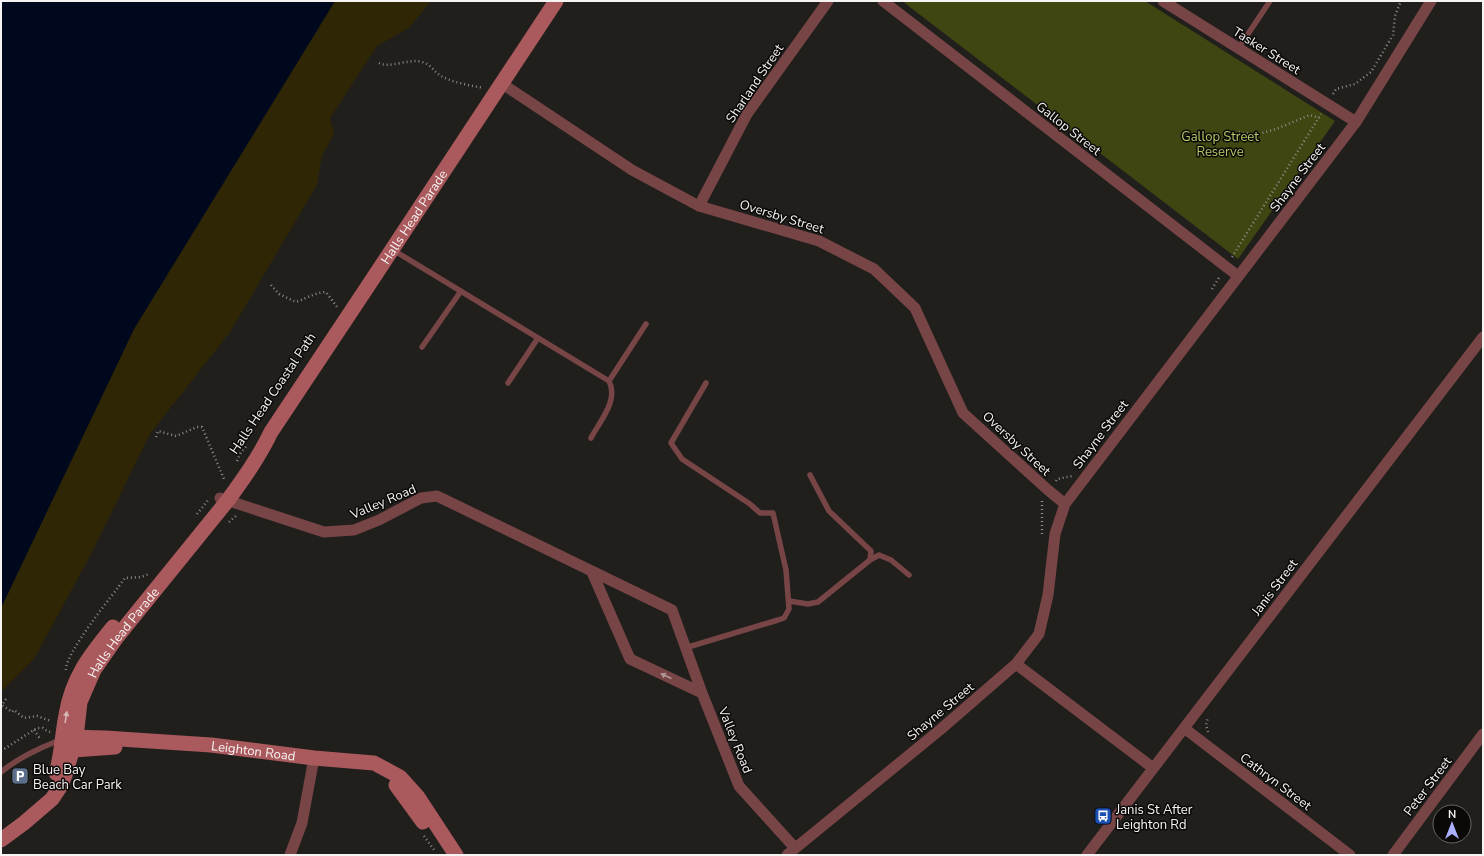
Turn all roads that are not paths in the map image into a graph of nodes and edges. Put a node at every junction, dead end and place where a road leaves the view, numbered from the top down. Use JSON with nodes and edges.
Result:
{"nodes":[{"id":1,"x":556,"y":1,"type":"edge"},
{"id":2,"x":828,"y":1,"type":"edge"},
{"id":3,"x":883,"y":1,"type":"edge"},
{"id":4,"x":1163,"y":1,"type":"edge"},
{"id":5,"x":1270,"y":1,"type":"edge"},
{"id":6,"x":1431,"y":1,"type":"edge"},
{"id":7,"x":1238,"y":49,"type":"junction"},
{"id":8,"x":501,"y":83,"type":"junction"},
{"id":9,"x":1356,"y":122,"type":"junction"},
{"id":10,"x":700,"y":206,"type":"junction"},
{"id":11,"x":392,"y":250,"type":"junction"},
{"id":12,"x":1238,"y":276,"type":"junction"},
{"id":13,"x":461,"y":291,"type":"junction"},
{"id":14,"x":646,"y":324,"type":"dead end"},
{"id":15,"x":1483,"y":336,"type":"edge"},
{"id":16,"x":538,"y":338,"type":"junction"},
{"id":17,"x":422,"y":347,"type":"dead end"},
{"id":18,"x":609,"y":381,"type":"junction"},
{"id":19,"x":508,"y":383,"type":"dead end"},
{"id":20,"x":706,"y":383,"type":"dead end"},
{"id":21,"x":591,"y":438,"type":"dead end"},
{"id":22,"x":810,"y":474,"type":"dead end"},
{"id":23,"x":219,"y":499,"type":"junction"},
{"id":24,"x":1065,"y":504,"type":"junction"},
{"id":25,"x":870,"y":560,"type":"junction"},
{"id":26,"x":592,"y":572,"type":"junction"},
{"id":27,"x":909,"y":575,"type":"dead end"},
{"id":28,"x":789,"y":601,"type":"junction"},
{"id":29,"x":685,"y":648,"type":"junction"},
{"id":30,"x":1016,"y":664,"type":"junction"},
{"id":31,"x":702,"y":693,"type":"junction"},
{"id":32,"x":1184,"y":728,"type":"junction"},
{"id":33,"x":1483,"y":734,"type":"edge"},
{"id":34,"x":63,"y":741,"type":"junction"},
{"id":35,"x":314,"y":758,"type":"junction"},
{"id":36,"x":350,"y":760,"type":"junction"},
{"id":37,"x":1153,"y":768,"type":"junction"},
{"id":38,"x":1,"y":772,"type":"edge"},
{"id":39,"x":1,"y":830,"type":"edge"},
{"id":40,"x":1,"y":840,"type":"edge"},
{"id":41,"x":791,"y":852,"type":"edge"},
{"id":42,"x":290,"y":855,"type":"edge"},
{"id":43,"x":447,"y":855,"type":"edge"},
{"id":44,"x":456,"y":855,"type":"edge"},
{"id":45,"x":1086,"y":855,"type":"edge"},
{"id":46,"x":1350,"y":855,"type":"edge"},
{"id":47,"x":1393,"y":855,"type":"edge"}],
"edges":[{"from":1,"to":8,"type":"street","name":"Halls Head Parade"},
{"from":2,"to":10,"type":"street","name":"Sharland Street"},
{"from":3,"to":12,"type":"street","name":"Gallop Street"},
{"from":4,"to":7,"type":"street","name":"Tasker Street"},
{"from":5,"to":7,"type":"lane"},
{"from":6,"to":9,"type":"street","name":"Shayne Street"},
{"from":7,"to":9,"type":"street","name":"Tasker Street"},
{"from":8,"to":10,"type":"street","name":"Oversby Street"},
{"from":8,"to":11,"type":"street","name":"Halls Head Parade"},
{"from":9,"to":12,"type":"street","name":"Shayne Street"},
{"from":10,"to":24,"type":"street","name":"Oversby Street"},
{"from":11,"to":13,"type":"lane"},
{"from":11,"to":23,"type":"street","name":"Halls Head Parade"},
{"from":12,"to":24,"type":"street","name":"Shayne Street"},
{"from":13,"to":16,"type":"lane"},
{"from":13,"to":17,"type":"lane"},
{"from":14,"to":18,"type":"lane"},
{"from":15,"to":32,"type":"street","name":"Janis Street"},
{"from":16,"to":18,"type":"lane"},
{"from":16,"to":19,"type":"lane"},
{"from":18,"to":21,"type":"lane"},
{"from":20,"to":28,"type":"lane"},
{"from":22,"to":25,"type":"lane"},
{"from":23,"to":26,"type":"street","name":"Valley Road"},
{"from":23,"to":34,"type":"street","name":"Halls Head Parade"},
{"from":24,"to":30,"type":"street","name":"Shayne Street"},
{"from":25,"to":27,"type":"lane"},
{"from":25,"to":28,"type":"lane"},
{"from":26,"to":29,"type":"street","name":"Valley Road"},
{"from":31,"to":26,"type":"street","one_way":true},
{"from":28,"to":29,"type":"lane"},
{"from":29,"to":31,"type":"street","name":"Valley Road"},
{"from":30,"to":37,"type":"street"},
{"from":30,"to":41,"type":"street","name":"Shayne Street"},
{"from":31,"to":41,"type":"street","name":"Valley Road"},
{"from":32,"to":37,"type":"street","name":"Janis Street"},
{"from":32,"to":46,"type":"street","name":"Cathryn Street"},
{"from":33,"to":47,"type":"street","name":"Peter Street"},
{"from":34,"to":35,"type":"street","name":"Leighton Road"},
{"from":34,"to":38,"type":"lane"},
{"from":34,"to":39,"type":"street","name":"Halls Head Parade"},
{"from":34,"to":40,"type":"street","name":"Halls Head Parade"},
{"from":35,"to":36,"type":"street","name":"Leighton Road"},
{"from":35,"to":42,"type":"street"},
{"from":36,"to":43,"type":"street","name":"Leighton Road"},
{"from":36,"to":44,"type":"street","name":"Leighton Road"},
{"from":37,"to":45,"type":"street","name":"Janis Street"}]}
